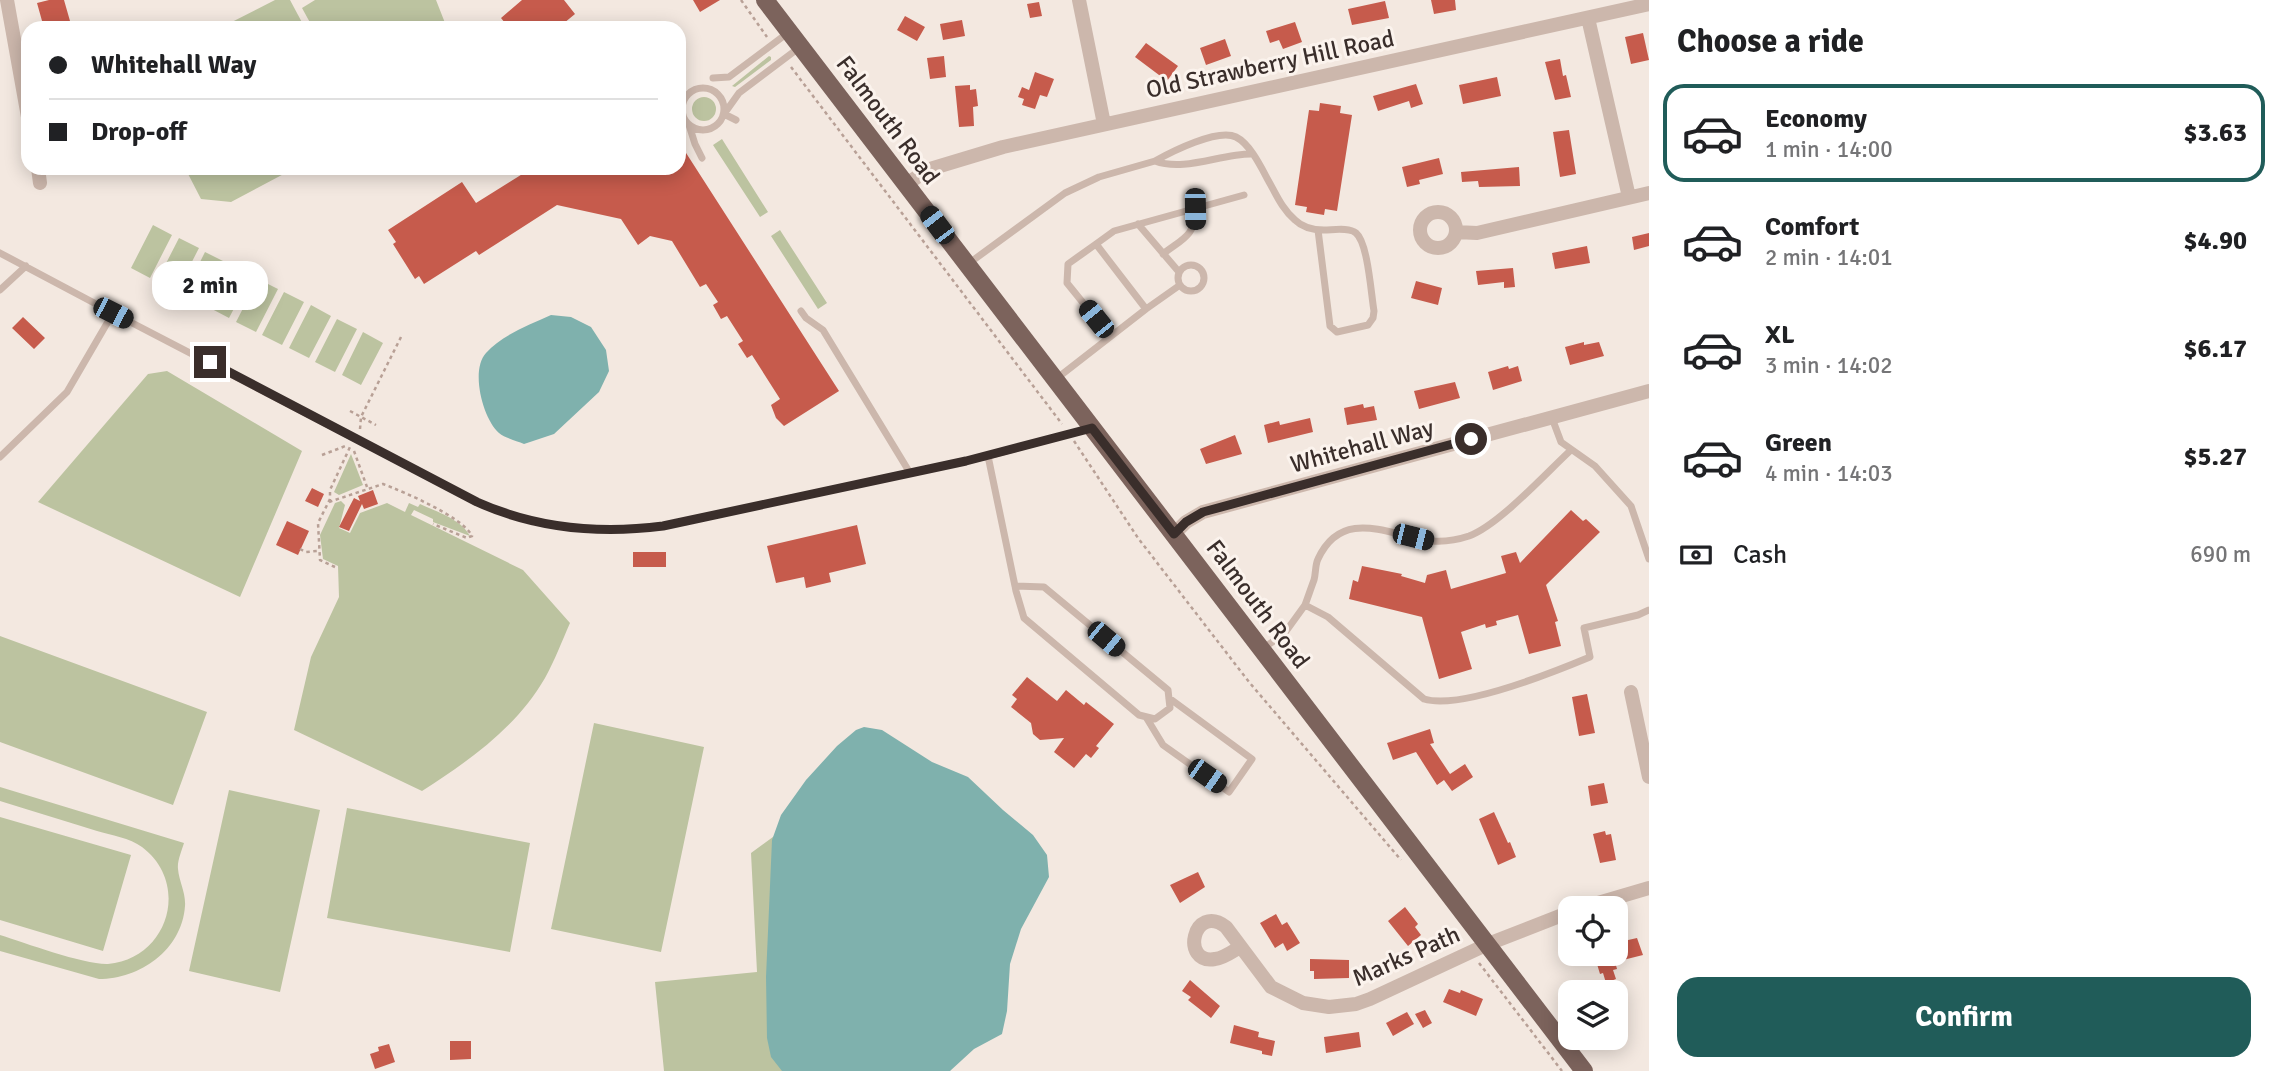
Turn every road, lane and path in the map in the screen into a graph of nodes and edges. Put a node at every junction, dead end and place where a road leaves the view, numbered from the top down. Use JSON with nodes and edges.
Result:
{"nodes":[{"id":1,"x":7,"y":0,"type":"edge"},
{"id":2,"x":741,"y":0,"type":"edge"},
{"id":3,"x":765,"y":0,"type":"edge"},
{"id":4,"x":1079,"y":0,"type":"edge"},
{"id":5,"x":1649,"y":4,"type":"edge"},
{"id":6,"x":1588,"y":18,"type":"junction"},
{"id":7,"x":790,"y":32,"type":"junction"},
{"id":8,"x":773,"y":44,"type":"junction"},
{"id":9,"x":801,"y":47,"type":"junction"},
{"id":10,"x":785,"y":59,"type":"junction"},
{"id":11,"x":21,"y":78,"type":"edge"},
{"id":12,"x":700,"y":88,"type":"junction"},
{"id":13,"x":686,"y":96,"type":"edge"},
{"id":14,"x":723,"y":114,"type":"junction"},
{"id":15,"x":686,"y":119,"type":"edge"},
{"id":16,"x":736,"y":120,"type":"dead end"},
{"id":17,"x":689,"y":124,"type":"junction"},
{"id":18,"x":1104,"y":124,"type":"junction"},
{"id":19,"x":1251,"y":154,"type":"junction"},
{"id":20,"x":702,"y":158,"type":"dead end"},
{"id":21,"x":1155,"y":161,"type":"junction"},
{"id":22,"x":38,"y":175,"type":"edge"},
{"id":23,"x":40,"y":183,"type":"dead end"},
{"id":24,"x":906,"y":184,"type":"junction"},
{"id":25,"x":1649,"y":193,"type":"edge"},
{"id":26,"x":1244,"y":195,"type":"dead end"},
{"id":27,"x":1629,"y":197,"type":"junction"},
{"id":28,"x":1195,"y":209,"type":"junction"},
{"id":29,"x":1138,"y":224,"type":"junction"},
{"id":30,"x":1318,"y":230,"type":"junction"},
{"id":31,"x":1456,"y":232,"type":"dead end"},
{"id":32,"x":1096,"y":244,"type":"junction"},
{"id":33,"x":0,"y":253,"type":"edge"},
{"id":34,"x":1163,"y":254,"type":"junction"},
{"id":35,"x":967,"y":265,"type":"junction"},
{"id":36,"x":26,"y":266,"type":"junction"},
{"id":37,"x":1179,"y":272,"type":"junction"},
{"id":38,"x":1180,"y":285,"type":"junction"},
{"id":39,"x":0,"y":290,"type":"edge"},
{"id":40,"x":1146,"y":309,"type":"junction"},
{"id":41,"x":801,"y":310,"type":"dead end"},
{"id":42,"x":113,"y":313,"type":"junction"},
{"id":43,"x":1110,"y":336,"type":"junction"},
{"id":44,"x":401,"y":337,"type":"dead end"},
{"id":45,"x":1056,"y":379,"type":"junction"},
{"id":46,"x":1649,"y":391,"type":"edge"},
{"id":47,"x":350,"y":411,"type":"dead end"},
{"id":48,"x":361,"y":417,"type":"junction"},
{"id":49,"x":1552,"y":417,"type":"junction"},
{"id":50,"x":376,"y":425,"type":"dead end"},
{"id":51,"x":1092,"y":428,"type":"junction"},
{"id":52,"x":359,"y":430,"type":"dead end"},
{"id":53,"x":1069,"y":435,"type":"junction"},
{"id":54,"x":352,"y":444,"type":"junction"},
{"id":55,"x":1571,"y":450,"type":"junction"},
{"id":56,"x":321,"y":455,"type":"dead end"},
{"id":57,"x":988,"y":456,"type":"junction"},
{"id":58,"x":0,"y":457,"type":"edge"},
{"id":59,"x":910,"y":473,"type":"junction"},
{"id":60,"x":367,"y":488,"type":"junction"},
{"id":61,"x":328,"y":502,"type":"junction"},
{"id":62,"x":433,"y":524,"type":"dead end"},
{"id":63,"x":1174,"y":534,"type":"junction"},
{"id":64,"x":300,"y":549,"type":"dead end"},
{"id":65,"x":319,"y":551,"type":"junction"},
{"id":66,"x":1649,"y":559,"type":"edge"},
{"id":67,"x":335,"y":568,"type":"dead end"},
{"id":68,"x":1015,"y":586,"type":"junction"},
{"id":69,"x":1305,"y":605,"type":"junction"},
{"id":70,"x":1649,"y":610,"type":"edge"},
{"id":71,"x":1262,"y":649,"type":"junction"},
{"id":72,"x":1631,"y":692,"type":"dead end"},
{"id":73,"x":1168,"y":698,"type":"junction"},
{"id":74,"x":1146,"y":717,"type":"junction"},
{"id":75,"x":1649,"y":777,"type":"edge"},
{"id":76,"x":1402,"y":861,"type":"dead end"},
{"id":77,"x":1649,"y":888,"type":"edge"},
{"id":78,"x":1622,"y":896,"type":"edge"},
{"id":79,"x":1558,"y":917,"type":"edge"},
{"id":80,"x":1240,"y":947,"type":"dead end"},
{"id":81,"x":1479,"y":948,"type":"junction"},
{"id":82,"x":1562,"y":1071,"type":"edge"},
{"id":83,"x":1584,"y":1071,"type":"edge"}],
"edges":[{"from":1,"to":11,"type":"street"},
{"from":2,"to":8,"type":"path"},
{"from":3,"to":7,"type":"main road","name":"Falmouth Road"},
{"from":4,"to":18,"type":"street"},
{"from":5,"to":6,"type":"street","name":"Old Strawberry Hill Road"},
{"from":6,"to":18,"type":"street","name":"Old Strawberry Hill Road"},
{"from":6,"to":27,"type":"street"},
{"from":7,"to":8,"type":"lane"},
{"from":7,"to":9,"type":"main road","name":"Falmouth Road"},
{"from":8,"to":12,"type":"lane"},
{"from":9,"to":10,"type":"lane"},
{"from":9,"to":24,"type":"main road","name":"Falmouth Road"},
{"from":10,"to":14,"type":"lane"},
{"from":10,"to":53,"type":"path"},
{"from":12,"to":13,"type":"lane"},
{"from":12,"to":14,"type":"lane"},
{"from":14,"to":16,"type":"lane"},
{"from":14,"to":17,"type":"lane"},
{"from":15,"to":17,"type":"lane"},
{"from":17,"to":20,"type":"lane"},
{"from":18,"to":24,"type":"street","name":"Old Strawberry Hill Road"},
{"from":19,"to":21,"type":"lane"},
{"from":19,"to":21,"type":"lane"},
{"from":19,"to":30,"type":"lane"},
{"from":21,"to":35,"type":"lane"},
{"from":22,"to":23,"type":"street"},
{"from":24,"to":35,"type":"main road","name":"Falmouth Road"},
{"from":25,"to":27,"type":"street"},
{"from":26,"to":28,"type":"lane"},
{"from":27,"to":31,"type":"street"},
{"from":28,"to":29,"type":"lane"},
{"from":28,"to":34,"type":"lane"},
{"from":29,"to":32,"type":"lane"},
{"from":29,"to":34,"type":"lane"},
{"from":30,"to":30,"type":"lane"},
{"from":32,"to":40,"type":"lane"},
{"from":32,"to":43,"type":"lane"},
{"from":33,"to":36,"type":"lane"},
{"from":34,"to":37,"type":"lane"},
{"from":35,"to":45,"type":"main road","name":"Falmouth Road"},
{"from":36,"to":39,"type":"lane"},
{"from":36,"to":42,"type":"lane"},
{"from":37,"to":38,"type":"lane"},
{"from":37,"to":38,"type":"lane"},
{"from":38,"to":40,"type":"lane"},
{"from":40,"to":43,"type":"lane"},
{"from":41,"to":59,"type":"lane"},
{"from":42,"to":58,"type":"lane"},
{"from":42,"to":59,"type":"lane"},
{"from":43,"to":45,"type":"lane"},
{"from":44,"to":48,"type":"path"},
{"from":45,"to":51,"type":"main road","name":"Falmouth Road"},
{"from":46,"to":49,"type":"street","name":"Whitehall Way"},
{"from":47,"to":48,"type":"path"},
{"from":48,"to":50,"type":"path"},
{"from":48,"to":52,"type":"path"},
{"from":49,"to":55,"type":"lane"},
{"from":49,"to":63,"type":"street","name":"Whitehall Way"},
{"from":51,"to":53,"type":"lane"},
{"from":51,"to":63,"type":"main road","name":"Falmouth Road"},
{"from":53,"to":57,"type":"lane"},
{"from":53,"to":76,"type":"path"},
{"from":54,"to":56,"type":"path"},
{"from":54,"to":60,"type":"path"},
{"from":54,"to":61,"type":"path"},
{"from":55,"to":66,"type":"lane"},
{"from":55,"to":69,"type":"lane"},
{"from":57,"to":59,"type":"lane"},
{"from":57,"to":68,"type":"lane"},
{"from":60,"to":61,"type":"path"},
{"from":60,"to":62,"type":"path"},
{"from":61,"to":65,"type":"path"},
{"from":63,"to":71,"type":"main road","name":"Falmouth Road"},
{"from":64,"to":65,"type":"path"},
{"from":65,"to":67,"type":"path"},
{"from":68,"to":73,"type":"lane"},
{"from":68,"to":74,"type":"lane"},
{"from":69,"to":70,"type":"lane"},
{"from":69,"to":71,"type":"lane"},
{"from":71,"to":81,"type":"main road","name":"Falmouth Road"},
{"from":72,"to":75,"type":"street"},
{"from":73,"to":74,"type":"lane"},
{"from":73,"to":74,"type":"lane"},
{"from":77,"to":78,"type":"street"},
{"from":79,"to":81,"type":"street","name":"Marks Path"},
{"from":80,"to":81,"type":"street","name":"Marks Path"},
{"from":81,"to":82,"type":"path"},
{"from":81,"to":83,"type":"main road","name":"Falmouth Road"}]}
